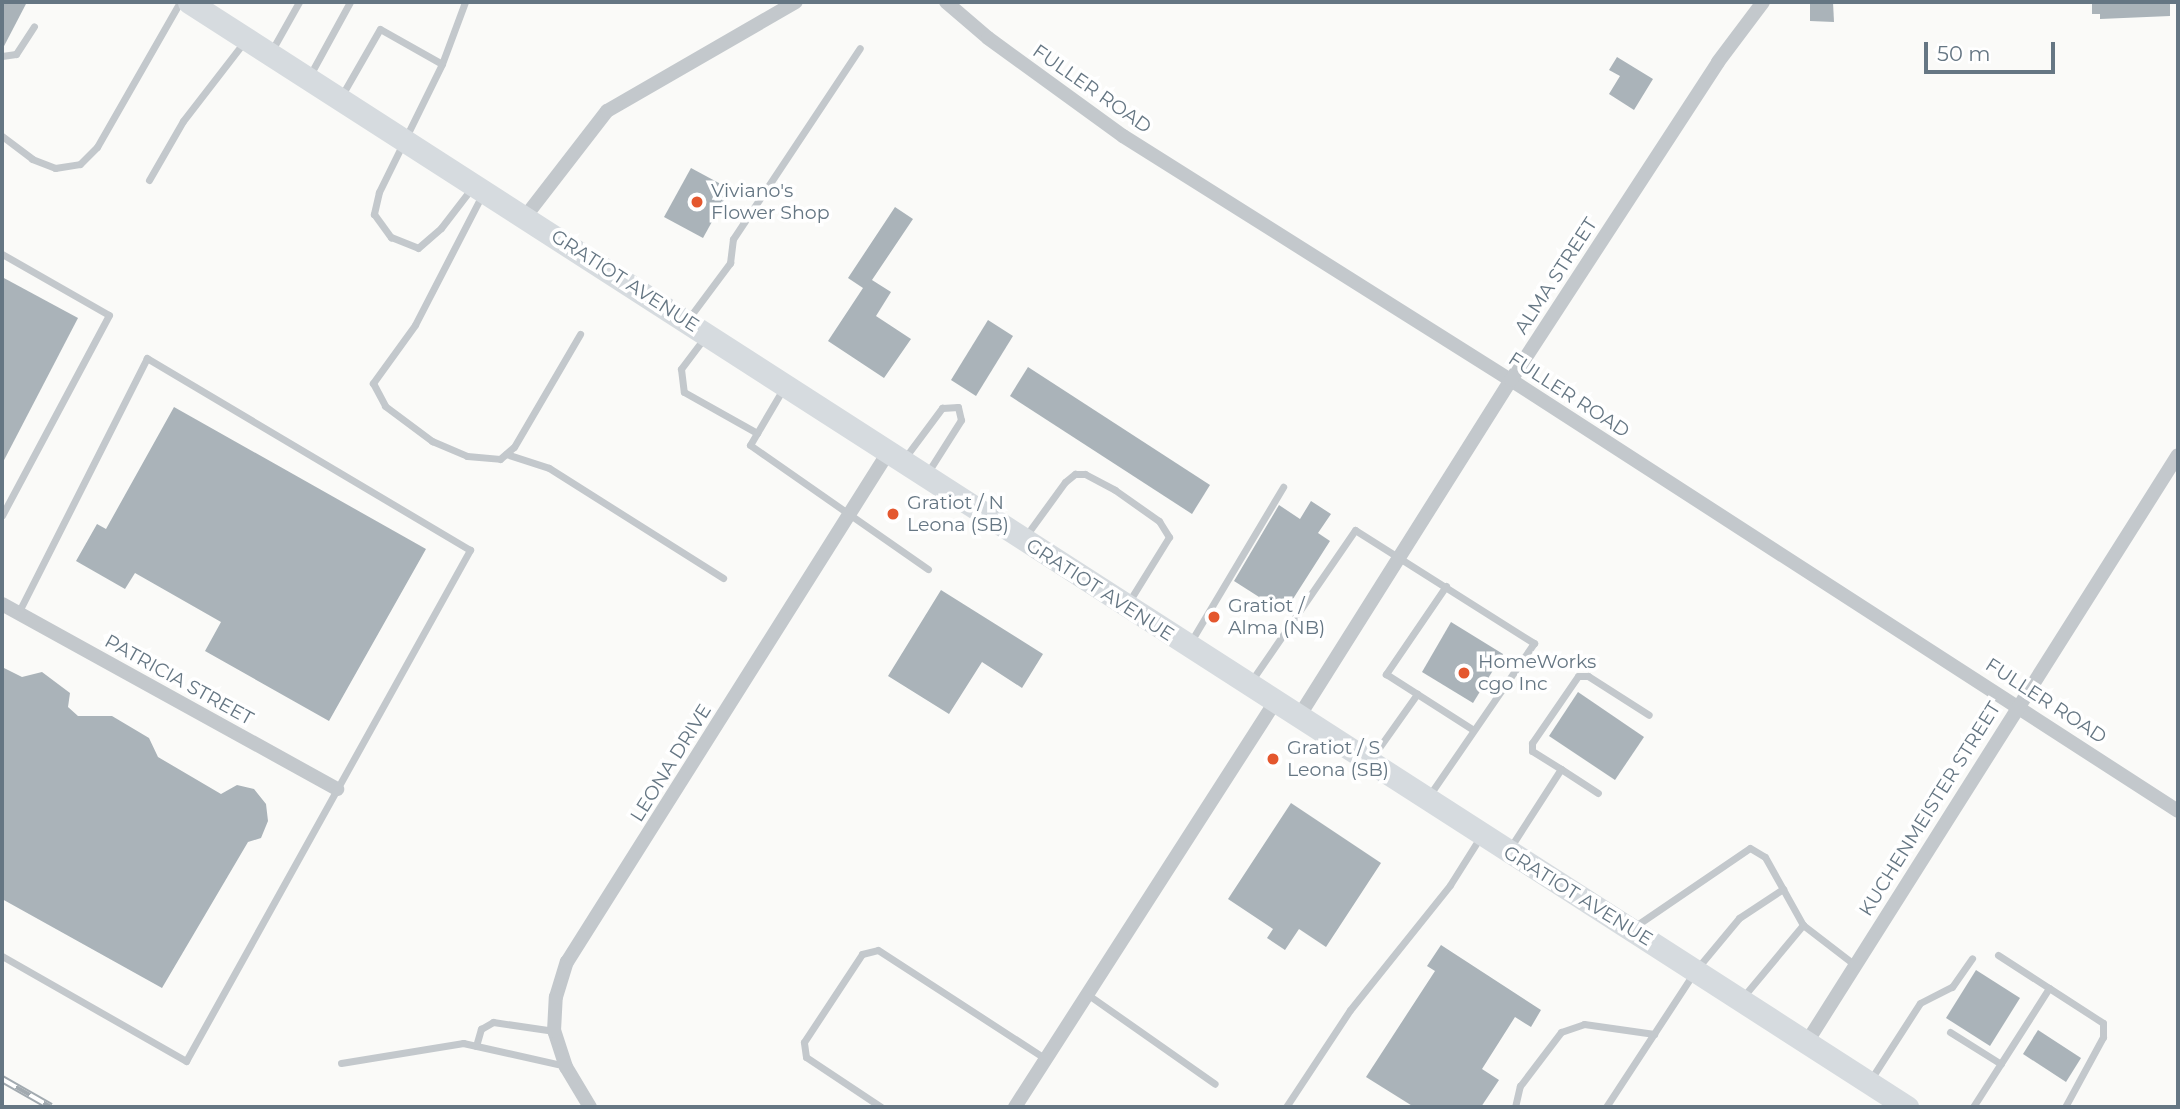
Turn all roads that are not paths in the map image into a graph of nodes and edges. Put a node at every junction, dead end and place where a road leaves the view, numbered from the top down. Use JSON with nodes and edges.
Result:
{"nodes":[{"id":1,"x":180,"y":2,"type":"edge"},
{"id":2,"x":189,"y":2,"type":"edge"},
{"id":3,"x":299,"y":2,"type":"edge"},
{"id":4,"x":351,"y":2,"type":"edge"},
{"id":5,"x":465,"y":2,"type":"edge"},
{"id":6,"x":796,"y":2,"type":"edge"},
{"id":7,"x":946,"y":2,"type":"edge"},
{"id":8,"x":1763,"y":2,"type":"edge"},
{"id":9,"x":34,"y":26,"type":"dead end"},
{"id":10,"x":246,"y":38,"type":"junction"},
{"id":11,"x":860,"y":48,"type":"dead end"},
{"id":12,"x":270,"y":54,"type":"junction"},
{"id":13,"x":2,"y":56,"type":"edge"},
{"id":14,"x":442,"y":64,"type":"junction"},
{"id":15,"x":308,"y":79,"type":"junction"},
{"id":16,"x":340,"y":99,"type":"junction"},
{"id":17,"x":2,"y":136,"type":"edge"},
{"id":18,"x":406,"y":142,"type":"junction"},
{"id":19,"x":149,"y":180,"type":"dead end"},
{"id":20,"x":479,"y":188,"type":"junction"},
{"id":21,"x":525,"y":217,"type":"junction"},
{"id":22,"x":2,"y":254,"type":"edge"},
{"id":23,"x":687,"y":322,"type":"junction"},
{"id":24,"x":580,"y":334,"type":"dead end"},
{"id":25,"x":707,"y":335,"type":"junction"},
{"id":26,"x":1511,"y":380,"type":"junction"},
{"id":27,"x":785,"y":385,"type":"junction"},
{"id":28,"x":757,"y":433,"type":"junction"},
{"id":29,"x":506,"y":454,"type":"junction"},
{"id":30,"x":896,"y":456,"type":"junction"},
{"id":31,"x":2178,"y":456,"type":"edge"},
{"id":32,"x":925,"y":476,"type":"junction"},
{"id":33,"x":1283,"y":487,"type":"dead end"},
{"id":34,"x":851,"y":514,"type":"junction"},
{"id":35,"x":2,"y":515,"type":"edge"},
{"id":36,"x":1023,"y":540,"type":"junction"},
{"id":37,"x":1399,"y":558,"type":"junction"},
{"id":38,"x":928,"y":569,"type":"dead end"},
{"id":39,"x":723,"y":578,"type":"dead end"},
{"id":40,"x":1446,"y":586,"type":"junction"},
{"id":41,"x":2,"y":604,"type":"edge"},
{"id":42,"x":1126,"y":607,"type":"junction"},
{"id":43,"x":18,"y":613,"type":"junction"},
{"id":44,"x":1187,"y":647,"type":"junction"},
{"id":45,"x":1248,"y":686,"type":"junction"},
{"id":46,"x":1417,"y":694,"type":"junction"},
{"id":47,"x":1274,"y":703,"type":"junction"},
{"id":48,"x":2017,"y":704,"type":"junction"},
{"id":49,"x":1649,"y":715,"type":"dead end"},
{"id":50,"x":1298,"y":718,"type":"junction"},
{"id":51,"x":1472,"y":729,"type":"junction"},
{"id":52,"x":1368,"y":762,"type":"junction"},
{"id":53,"x":1561,"y":769,"type":"junction"},
{"id":54,"x":337,"y":789,"type":"junction"},
{"id":55,"x":1598,"y":793,"type":"dead end"},
{"id":56,"x":1427,"y":800,"type":"junction"},
{"id":57,"x":2178,"y":811,"type":"edge"},
{"id":58,"x":1482,"y":835,"type":"junction"},
{"id":59,"x":1507,"y":851,"type":"junction"},
{"id":60,"x":1783,"y":889,"type":"junction"},
{"id":61,"x":1803,"y":925,"type":"junction"},
{"id":62,"x":1631,"y":930,"type":"junction"},
{"id":63,"x":1998,"y":955,"type":"dead end"},
{"id":64,"x":2,"y":956,"type":"edge"},
{"id":65,"x":1972,"y":958,"type":"dead end"},
{"id":66,"x":1855,"y":965,"type":"junction"},
{"id":67,"x":1695,"y":971,"type":"junction"},
{"id":68,"x":2049,"y":988,"type":"junction"},
{"id":69,"x":1087,"y":995,"type":"junction"},
{"id":70,"x":1741,"y":1000,"type":"junction"},
{"id":71,"x":554,"y":1031,"type":"junction"},
{"id":72,"x":1951,"y":1032,"type":"dead end"},
{"id":73,"x":1654,"y":1034,"type":"junction"},
{"id":74,"x":1807,"y":1042,"type":"junction"},
{"id":75,"x":476,"y":1046,"type":"junction"},
{"id":76,"x":1046,"y":1059,"type":"junction"},
{"id":77,"x":341,"y":1063,"type":"dead end"},
{"id":78,"x":2001,"y":1064,"type":"junction"},
{"id":79,"x":566,"y":1067,"type":"junction"},
{"id":80,"x":1869,"y":1082,"type":"junction"},
{"id":81,"x":1215,"y":1084,"type":"dead end"},
{"id":82,"x":590,"y":1107,"type":"edge"},
{"id":83,"x":881,"y":1107,"type":"edge"},
{"id":84,"x":1015,"y":1107,"type":"edge"},
{"id":85,"x":1286,"y":1107,"type":"edge"},
{"id":86,"x":1515,"y":1107,"type":"edge"},
{"id":87,"x":1606,"y":1107,"type":"edge"},
{"id":88,"x":1908,"y":1107,"type":"edge"},
{"id":89,"x":1973,"y":1107,"type":"edge"},
{"id":90,"x":2065,"y":1107,"type":"edge"}],
"edges":[{"from":1,"to":17,"type":"lane"},
{"from":2,"to":10,"type":"main road","name":"GRATIOT AVENUE"},
{"from":3,"to":12,"type":"lane"},
{"from":4,"to":15,"type":"lane"},
{"from":5,"to":14,"type":"lane"},
{"from":6,"to":21,"type":"street"},
{"from":7,"to":26,"type":"street","name":"FULLER ROAD"},
{"from":8,"to":26,"type":"street","name":"ALMA STREET"},
{"from":9,"to":13,"type":"lane"},
{"from":10,"to":12,"type":"main road","name":"GRATIOT AVENUE"},
{"from":10,"to":19,"type":"lane"},
{"from":11,"to":23,"type":"lane"},
{"from":12,"to":15,"type":"main road","name":"GRATIOT AVENUE"},
{"from":14,"to":16,"type":"lane"},
{"from":14,"to":18,"type":"lane"},
{"from":15,"to":16,"type":"main road","name":"GRATIOT AVENUE"},
{"from":16,"to":18,"type":"main road","name":"GRATIOT AVENUE"},
{"from":18,"to":20,"type":"main road","name":"GRATIOT AVENUE"},
{"from":18,"to":20,"type":"lane"},
{"from":20,"to":21,"type":"main road","name":"GRATIOT AVENUE"},
{"from":20,"to":29,"type":"lane"},
{"from":21,"to":23,"type":"main road","name":"GRATIOT AVENUE"},
{"from":22,"to":35,"type":"lane"},
{"from":23,"to":25,"type":"main road","name":"GRATIOT AVENUE"},
{"from":24,"to":29,"type":"lane"},
{"from":25,"to":27,"type":"main road","name":"GRATIOT AVENUE"},
{"from":25,"to":28,"type":"lane"},
{"from":26,"to":37,"type":"street","name":"ALMA STREET"},
{"from":26,"to":48,"type":"street","name":"FULLER ROAD"},
{"from":27,"to":28,"type":"lane"},
{"from":27,"to":30,"type":"main road","name":"GRATIOT AVENUE"},
{"from":28,"to":34,"type":"lane"},
{"from":29,"to":39,"type":"lane"},
{"from":30,"to":32,"type":"main road","name":"GRATIOT AVENUE"},
{"from":30,"to":32,"type":"lane"},
{"from":30,"to":34,"type":"street","name":"LEONA DRIVE"},
{"from":31,"to":48,"type":"street","name":"KUCHENMEISTER STREET"},
{"from":32,"to":36,"type":"main road","name":"GRATIOT AVENUE"},
{"from":33,"to":44,"type":"lane"},
{"from":34,"to":38,"type":"lane"},
{"from":34,"to":71,"type":"street","name":"LEONA DRIVE"},
{"from":36,"to":42,"type":"main road","name":"GRATIOT AVENUE"},
{"from":36,"to":42,"type":"lane"},
{"from":37,"to":40,"type":"lane"},
{"from":37,"to":45,"type":"lane"},
{"from":37,"to":50,"type":"street","name":"ALMA STREET"},
{"from":40,"to":46,"type":"lane"},
{"from":40,"to":51,"type":"lane"},
{"from":41,"to":43,"type":"street","name":"PATRICIA STREET"},
{"from":42,"to":44,"type":"main road","name":"GRATIOT AVENUE"},
{"from":43,"to":54,"type":"street","name":"PATRICIA STREET"},
{"from":43,"to":54,"type":"lane"},
{"from":44,"to":45,"type":"main road","name":"GRATIOT AVENUE"},
{"from":45,"to":47,"type":"main road","name":"GRATIOT AVENUE"},
{"from":46,"to":51,"type":"lane"},
{"from":46,"to":52,"type":"lane"},
{"from":47,"to":50,"type":"main road","name":"GRATIOT AVENUE"},
{"from":47,"to":69,"type":"street"},
{"from":48,"to":57,"type":"street","name":"FULLER ROAD"},
{"from":48,"to":66,"type":"street","name":"KUCHENMEISTER STREET"},
{"from":49,"to":53,"type":"lane"},
{"from":50,"to":52,"type":"main road","name":"GRATIOT AVENUE"},
{"from":51,"to":56,"type":"lane"},
{"from":52,"to":56,"type":"main road","name":"GRATIOT AVENUE"},
{"from":53,"to":55,"type":"lane"},
{"from":53,"to":59,"type":"lane"},
{"from":54,"to":64,"type":"lane"},
{"from":56,"to":58,"type":"main road","name":"GRATIOT AVENUE"},
{"from":58,"to":59,"type":"main road","name":"GRATIOT AVENUE"},
{"from":58,"to":85,"type":"lane"},
{"from":59,"to":62,"type":"main road","name":"GRATIOT AVENUE"},
{"from":60,"to":61,"type":"lane"},
{"from":60,"to":62,"type":"lane"},
{"from":60,"to":67,"type":"lane"},
{"from":61,"to":66,"type":"lane"},
{"from":61,"to":70,"type":"lane"},
{"from":62,"to":67,"type":"main road","name":"GRATIOT AVENUE"},
{"from":63,"to":68,"type":"lane"},
{"from":65,"to":80,"type":"lane"},
{"from":66,"to":74,"type":"street","name":"KUCHENMEISTER STREET"},
{"from":67,"to":70,"type":"main road","name":"GRATIOT AVENUE"},
{"from":67,"to":73,"type":"lane"},
{"from":68,"to":78,"type":"lane"},
{"from":68,"to":90,"type":"lane"},
{"from":69,"to":76,"type":"street"},
{"from":69,"to":81,"type":"lane"},
{"from":70,"to":74,"type":"main road","name":"GRATIOT AVENUE"},
{"from":71,"to":75,"type":"lane"},
{"from":71,"to":79,"type":"street","name":"LEONA DRIVE"},
{"from":72,"to":78,"type":"lane"},
{"from":73,"to":86,"type":"lane"},
{"from":73,"to":87,"type":"lane"},
{"from":74,"to":80,"type":"main road","name":"GRATIOT AVENUE"},
{"from":75,"to":77,"type":"lane"},
{"from":75,"to":79,"type":"lane"},
{"from":76,"to":83,"type":"lane"},
{"from":76,"to":84,"type":"street"},
{"from":78,"to":89,"type":"lane"},
{"from":79,"to":82,"type":"street","name":"LEONA DRIVE"},
{"from":80,"to":88,"type":"main road","name":"GRATIOT AVENUE"}]}
